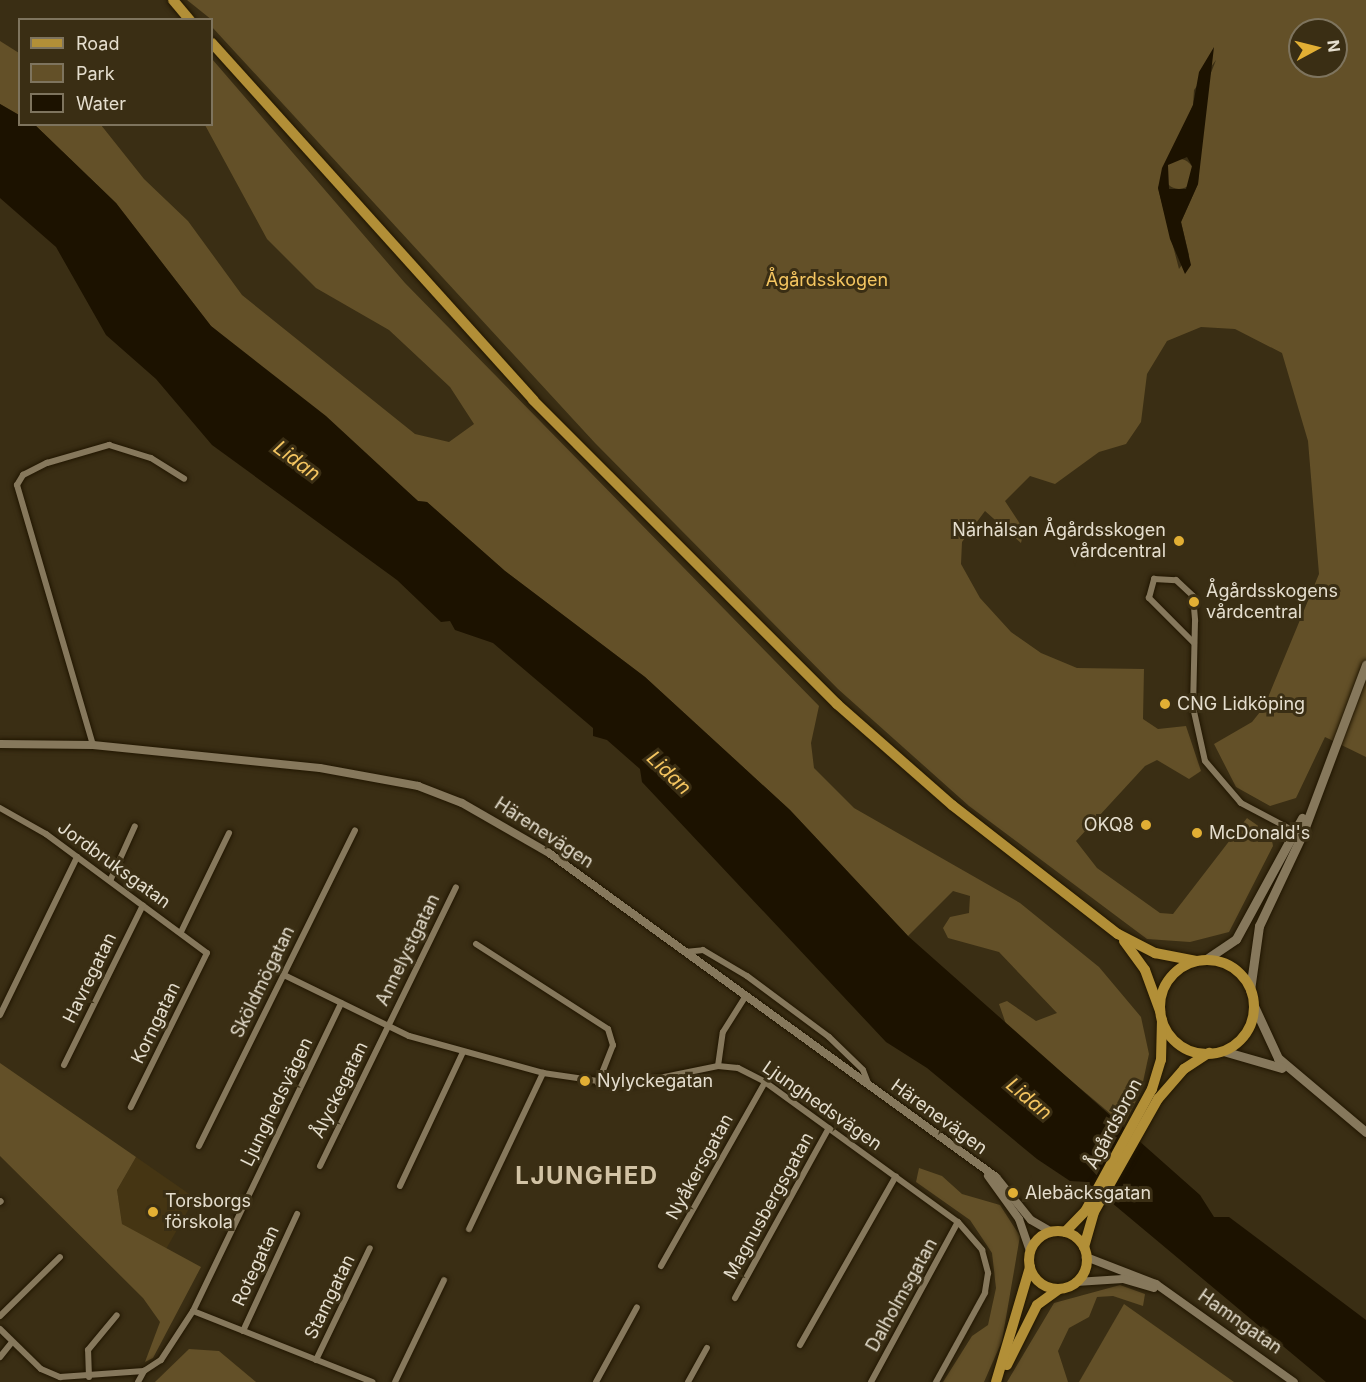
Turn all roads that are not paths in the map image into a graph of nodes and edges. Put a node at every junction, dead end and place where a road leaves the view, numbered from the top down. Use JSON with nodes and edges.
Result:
{"nodes":[{"id":1,"x":173,"y":0,"type":"edge"},
{"id":2,"x":188,"y":18,"type":"edge"},
{"id":3,"x":213,"y":44,"type":"edge"},
{"id":4,"x":184,"y":479,"type":"dead end"},
{"id":5,"x":1194,"y":642,"type":"junction"},
{"id":6,"x":1366,"y":665,"type":"edge"},
{"id":7,"x":0,"y":744,"type":"edge"},
{"id":8,"x":93,"y":745,"type":"junction"},
{"id":9,"x":0,"y":808,"type":"edge"},
{"id":10,"x":135,"y":826,"type":"dead end"},
{"id":11,"x":355,"y":831,"type":"dead end"},
{"id":12,"x":229,"y":833,"type":"dead end"},
{"id":13,"x":1299,"y":834,"type":"junction"},
{"id":14,"x":77,"y":857,"type":"junction"},
{"id":15,"x":110,"y":881,"type":"junction"},
{"id":16,"x":456,"y":887,"type":"dead end"},
{"id":17,"x":143,"y":905,"type":"junction"},
{"id":18,"x":180,"y":932,"type":"junction"},
{"id":19,"x":1118,"y":934,"type":"junction"},
{"id":20,"x":476,"y":944,"type":"dead end"},
{"id":21,"x":685,"y":952,"type":"junction"},
{"id":22,"x":207,"y":953,"type":"joint"},
{"id":23,"x":1201,"y":960,"type":"junction"},
{"id":24,"x":284,"y":975,"type":"junction"},
{"id":25,"x":1250,"y":990,"type":"junction"},
{"id":26,"x":745,"y":997,"type":"junction"},
{"id":27,"x":341,"y":1003,"type":"junction"},
{"id":28,"x":1253,"y":1004,"type":"junction"},
{"id":29,"x":0,"y":1015,"type":"edge"},
{"id":30,"x":1161,"y":1015,"type":"junction"},
{"id":31,"x":387,"y":1027,"type":"junction"},
{"id":32,"x":1223,"y":1051,"type":"junction"},
{"id":33,"x":463,"y":1052,"type":"junction"},
{"id":34,"x":1209,"y":1053,"type":"junction"},
{"id":35,"x":64,"y":1065,"type":"dead end"},
{"id":36,"x":718,"y":1066,"type":"junction"},
{"id":37,"x":543,"y":1073,"type":"junction"},
{"id":38,"x":1294,"y":1075,"type":"junction"},
{"id":39,"x":765,"y":1082,"type":"junction"},
{"id":40,"x":598,"y":1083,"type":"junction"},
{"id":41,"x":869,"y":1087,"type":"junction"},
{"id":42,"x":132,"y":1107,"type":"dead end"},
{"id":43,"x":1145,"y":1112,"type":"junction"},
{"id":44,"x":829,"y":1128,"type":"junction"},
{"id":45,"x":1366,"y":1132,"type":"edge"},
{"id":46,"x":199,"y":1146,"type":"dead end"},
{"id":47,"x":320,"y":1166,"type":"dead end"},
{"id":48,"x":984,"y":1171,"type":"junction"},
{"id":49,"x":896,"y":1176,"type":"junction"},
{"id":50,"x":400,"y":1186,"type":"dead end"},
{"id":51,"x":1090,"y":1211,"type":"junction"},
{"id":52,"x":297,"y":1214,"type":"dead end"},
{"id":53,"x":958,"y":1222,"type":"junction"},
{"id":54,"x":469,"y":1229,"type":"dead end"},
{"id":55,"x":1052,"y":1232,"type":"junction"},
{"id":56,"x":1065,"y":1232,"type":"junction"},
{"id":57,"x":370,"y":1248,"type":"dead end"},
{"id":58,"x":1030,"y":1251,"type":"junction"},
{"id":59,"x":1085,"y":1252,"type":"junction"},
{"id":60,"x":60,"y":1257,"type":"dead end"},
{"id":61,"x":661,"y":1266,"type":"dead end"},
{"id":62,"x":1030,"y":1268,"type":"junction"},
{"id":63,"x":444,"y":1280,"type":"dead end"},
{"id":64,"x":1076,"y":1282,"type":"junction"},
{"id":65,"x":1059,"y":1289,"type":"junction"},
{"id":66,"x":1166,"y":1292,"type":"junction"},
{"id":67,"x":735,"y":1298,"type":"dead end"},
{"id":68,"x":637,"y":1307,"type":"dead end"},
{"id":69,"x":193,"y":1311,"type":"junction"},
{"id":70,"x":117,"y":1315,"type":"dead end"},
{"id":71,"x":0,"y":1316,"type":"edge"},
{"id":72,"x":0,"y":1329,"type":"edge"},
{"id":73,"x":243,"y":1331,"type":"junction"},
{"id":74,"x":12,"y":1342,"type":"junction"},
{"id":75,"x":800,"y":1345,"type":"dead end"},
{"id":76,"x":707,"y":1348,"type":"dead end"},
{"id":77,"x":0,"y":1357,"type":"edge"},
{"id":78,"x":316,"y":1360,"type":"junction"},
{"id":79,"x":144,"y":1371,"type":"junction"},
{"id":80,"x":89,"y":1377,"type":"junction"},
{"id":81,"x":998,"y":1377,"type":"edge"},
{"id":82,"x":138,"y":1382,"type":"edge"},
{"id":83,"x":372,"y":1382,"type":"edge"},
{"id":84,"x":395,"y":1382,"type":"edge"},
{"id":85,"x":596,"y":1382,"type":"edge"},
{"id":86,"x":688,"y":1382,"type":"edge"},
{"id":87,"x":871,"y":1382,"type":"edge"},
{"id":88,"x":936,"y":1382,"type":"edge"},
{"id":89,"x":1294,"y":1382,"type":"edge"}],
"edges":[{"from":1,"to":2,"type":"main road"},
{"from":3,"to":19,"type":"main road"},
{"from":4,"to":8,"type":"street"},
{"from":5,"to":5,"type":"street"},
{"from":5,"to":13,"type":"street"},
{"from":6,"to":13,"type":"main road"},
{"from":7,"to":8,"type":"street","name":"Härenevägen"},
{"from":8,"to":21,"type":"street","name":"Härenevägen"},
{"from":9,"to":14,"type":"street","name":"Jordbruksgatan"},
{"from":10,"to":15,"type":"street"},
{"from":11,"to":24,"type":"street","name":"Sköldmögatan"},
{"from":12,"to":18,"type":"street"},
{"from":13,"to":23,"type":"main road"},
{"from":13,"to":25,"type":"main road"},
{"from":14,"to":15,"type":"street","name":"Jordbruksgatan"},
{"from":14,"to":29,"type":"street"},
{"from":15,"to":17,"type":"street","name":"Jordbruksgatan"},
{"from":16,"to":31,"type":"street","name":"Annelystgatan"},
{"from":17,"to":18,"type":"street","name":"Jordbruksgatan"},
{"from":17,"to":35,"type":"street","name":"Havregatan"},
{"from":18,"to":22,"type":"street","name":"Jordbruksgatan"},
{"from":19,"to":23,"type":"main road"},
{"from":19,"to":30,"type":"main road"},
{"from":20,"to":40,"type":"street"},
{"from":21,"to":26,"type":"street","name":"Härenevägen"},
{"from":21,"to":41,"type":"street"},
{"from":22,"to":42,"type":"street","name":"Korngatan"},
{"from":23,"to":25,"type":"main road"},
{"from":23,"to":30,"type":"main road"},
{"from":24,"to":27,"type":"street","name":"Ljunghedsvägen"},
{"from":24,"to":46,"type":"street","name":"Sköldmögatan"},
{"from":25,"to":28,"type":"main road"},
{"from":26,"to":36,"type":"street"},
{"from":26,"to":41,"type":"street","name":"Härenevägen"},
{"from":27,"to":31,"type":"street","name":"Ljunghedsvägen"},
{"from":27,"to":69,"type":"street","name":"Ljunghedsvägen"},
{"from":28,"to":32,"type":"main road"},
{"from":28,"to":38,"type":"main road"},
{"from":30,"to":34,"type":"main road"},
{"from":30,"to":43,"type":"main road","name":"Ågårdsbron"},
{"from":31,"to":33,"type":"street","name":"Ljunghedsvägen"},
{"from":31,"to":47,"type":"street","name":"Ålyckegatan"},
{"from":32,"to":34,"type":"main road"},
{"from":32,"to":38,"type":"main road"},
{"from":33,"to":37,"type":"street","name":"Ljunghedsvägen"},
{"from":33,"to":50,"type":"street"},
{"from":34,"to":43,"type":"main road","name":"Ågårdsbron"},
{"from":36,"to":39,"type":"street","name":"Ljunghedsvägen"},
{"from":36,"to":40,"type":"street","name":"Ljunghedsvägen"},
{"from":37,"to":40,"type":"street","name":"Ljunghedsvägen"},
{"from":37,"to":54,"type":"street"},
{"from":38,"to":45,"type":"main road"},
{"from":39,"to":44,"type":"street","name":"Ljunghedsvägen"},
{"from":39,"to":61,"type":"street","name":"Nyåkersgatan"},
{"from":41,"to":48,"type":"street","name":"Härenevägen"},
{"from":43,"to":51,"type":"main road","name":"Ågårdsbron"},
{"from":44,"to":49,"type":"street","name":"Ljunghedsvägen"},
{"from":44,"to":67,"type":"street","name":"Magnusbergsgatan"},
{"from":48,"to":55,"type":"street","name":"Härenevägen"},
{"from":48,"to":58,"type":"street","name":"Härenevägen"},
{"from":49,"to":53,"type":"street","name":"Ljunghedsvägen"},
{"from":49,"to":75,"type":"street"},
{"from":51,"to":56,"type":"main road","name":"Ågårdsbron"},
{"from":51,"to":59,"type":"main road","name":"Ågårdsbron"},
{"from":52,"to":73,"type":"street","name":"Rotegatan"},
{"from":53,"to":87,"type":"street","name":"Dalholmsgatan"},
{"from":53,"to":88,"type":"street","name":"Ljunghedsvägen"},
{"from":55,"to":56,"type":"main road"},
{"from":55,"to":58,"type":"main road"},
{"from":56,"to":59,"type":"main road"},
{"from":57,"to":78,"type":"street","name":"Stamgatan"},
{"from":58,"to":62,"type":"main road"},
{"from":59,"to":64,"type":"main road"},
{"from":59,"to":66,"type":"street"},
{"from":60,"to":71,"type":"street"},
{"from":62,"to":65,"type":"main road"},
{"from":62,"to":81,"type":"main road"},
{"from":63,"to":84,"type":"street"},
{"from":64,"to":65,"type":"main road"},
{"from":64,"to":66,"type":"street"},
{"from":65,"to":81,"type":"main road"},
{"from":66,"to":89,"type":"street","name":"Hamngatan"},
{"from":68,"to":85,"type":"street"},
{"from":69,"to":73,"type":"street"},
{"from":69,"to":79,"type":"street","name":"Ljunghedsvägen"},
{"from":70,"to":80,"type":"street"},
{"from":72,"to":74,"type":"street"},
{"from":73,"to":78,"type":"street"},
{"from":74,"to":77,"type":"street"},
{"from":74,"to":80,"type":"street"},
{"from":76,"to":86,"type":"street"},
{"from":78,"to":83,"type":"street"},
{"from":79,"to":80,"type":"street"},
{"from":79,"to":82,"type":"street"}]}
